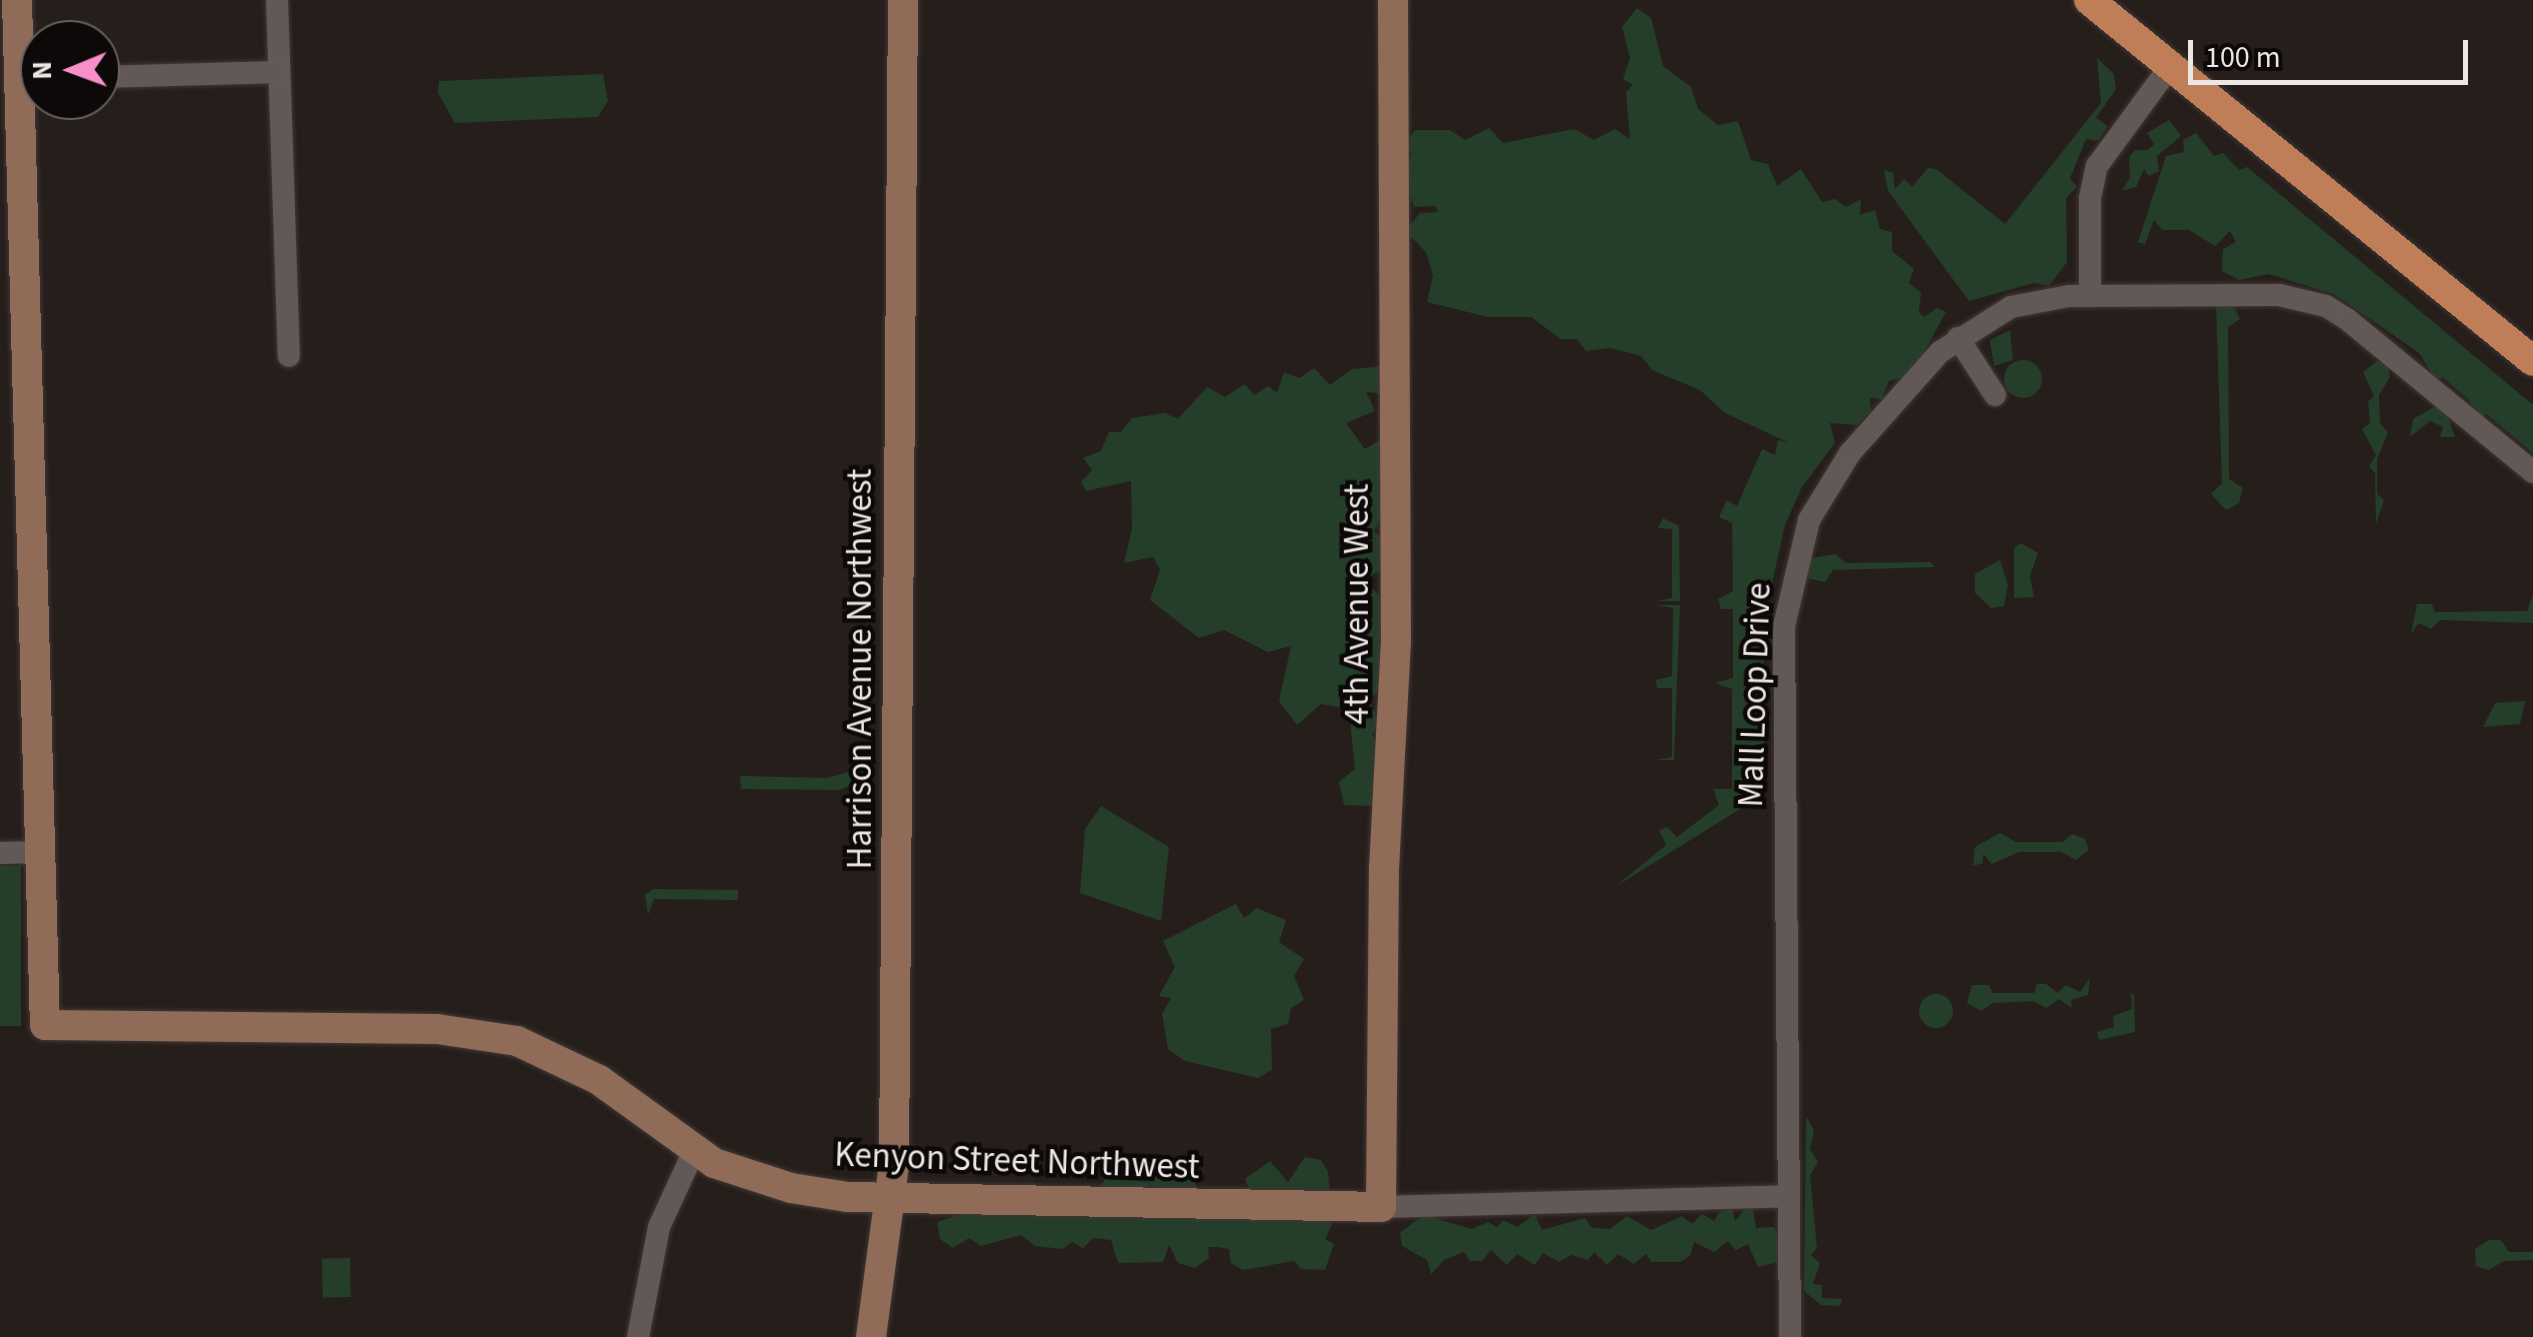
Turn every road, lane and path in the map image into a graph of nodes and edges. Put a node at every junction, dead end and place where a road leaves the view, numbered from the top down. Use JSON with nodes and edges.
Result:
{"nodes":[{"id":1,"x":18,"y":0,"type":"edge"},
{"id":2,"x":277,"y":0,"type":"edge"},
{"id":3,"x":902,"y":0,"type":"edge"},
{"id":4,"x":1393,"y":0,"type":"edge"},
{"id":5,"x":2090,"y":0,"type":"edge"},
{"id":6,"x":2171,"y":66,"type":"junction"},
{"id":7,"x":279,"y":72,"type":"junction"},
{"id":8,"x":120,"y":76,"type":"edge"},
{"id":9,"x":20,"y":90,"type":"edge"},
{"id":10,"x":21,"y":120,"type":"edge"},
{"id":11,"x":2090,"y":296,"type":"junction"},
{"id":12,"x":1958,"y":338,"type":"junction"},
{"id":13,"x":289,"y":356,"type":"dead end"},
{"id":14,"x":2533,"y":361,"type":"edge"},
{"id":15,"x":1996,"y":395,"type":"dead end"},
{"id":16,"x":2533,"y":472,"type":"edge"},
{"id":17,"x":40,"y":852,"type":"junction"},
{"id":18,"x":0,"y":853,"type":"edge"},
{"id":19,"x":694,"y":1152,"type":"junction"},
{"id":20,"x":1788,"y":1196,"type":"junction"},
{"id":21,"x":889,"y":1200,"type":"junction"},
{"id":22,"x":1381,"y":1207,"type":"junction"},
{"id":23,"x":638,"y":1337,"type":"edge"},
{"id":24,"x":871,"y":1337,"type":"edge"},
{"id":25,"x":1790,"y":1337,"type":"edge"}],
"edges":[{"from":1,"to":9,"type":"street"},
{"from":2,"to":7,"type":"street"},
{"from":3,"to":21,"type":"street","name":"Harrison Avenue Northwest"},
{"from":4,"to":22,"type":"street","name":"4th Avenue West"},
{"from":5,"to":6,"type":"main road"},
{"from":6,"to":11,"type":"street"},
{"from":6,"to":14,"type":"main road"},
{"from":7,"to":8,"type":"street"},
{"from":7,"to":13,"type":"street"},
{"from":10,"to":17,"type":"street"},
{"from":11,"to":12,"type":"street","name":"Mall Loop Drive"},
{"from":11,"to":16,"type":"street","name":"Mall Loop Drive"},
{"from":12,"to":15,"type":"street"},
{"from":12,"to":20,"type":"street","name":"Mall Loop Drive"},
{"from":17,"to":18,"type":"street"},
{"from":17,"to":19,"type":"street","name":"Kenyon Street Northwest"},
{"from":19,"to":21,"type":"street","name":"Kenyon Street Northwest"},
{"from":19,"to":23,"type":"street"},
{"from":20,"to":22,"type":"street","name":"Kenyon Street Northwest"},
{"from":20,"to":25,"type":"street","name":"Mall Loop Drive"},
{"from":21,"to":22,"type":"street","name":"Kenyon Street Northwest"},
{"from":21,"to":24,"type":"street","name":"Harrison Avenue Northwest"}]}
